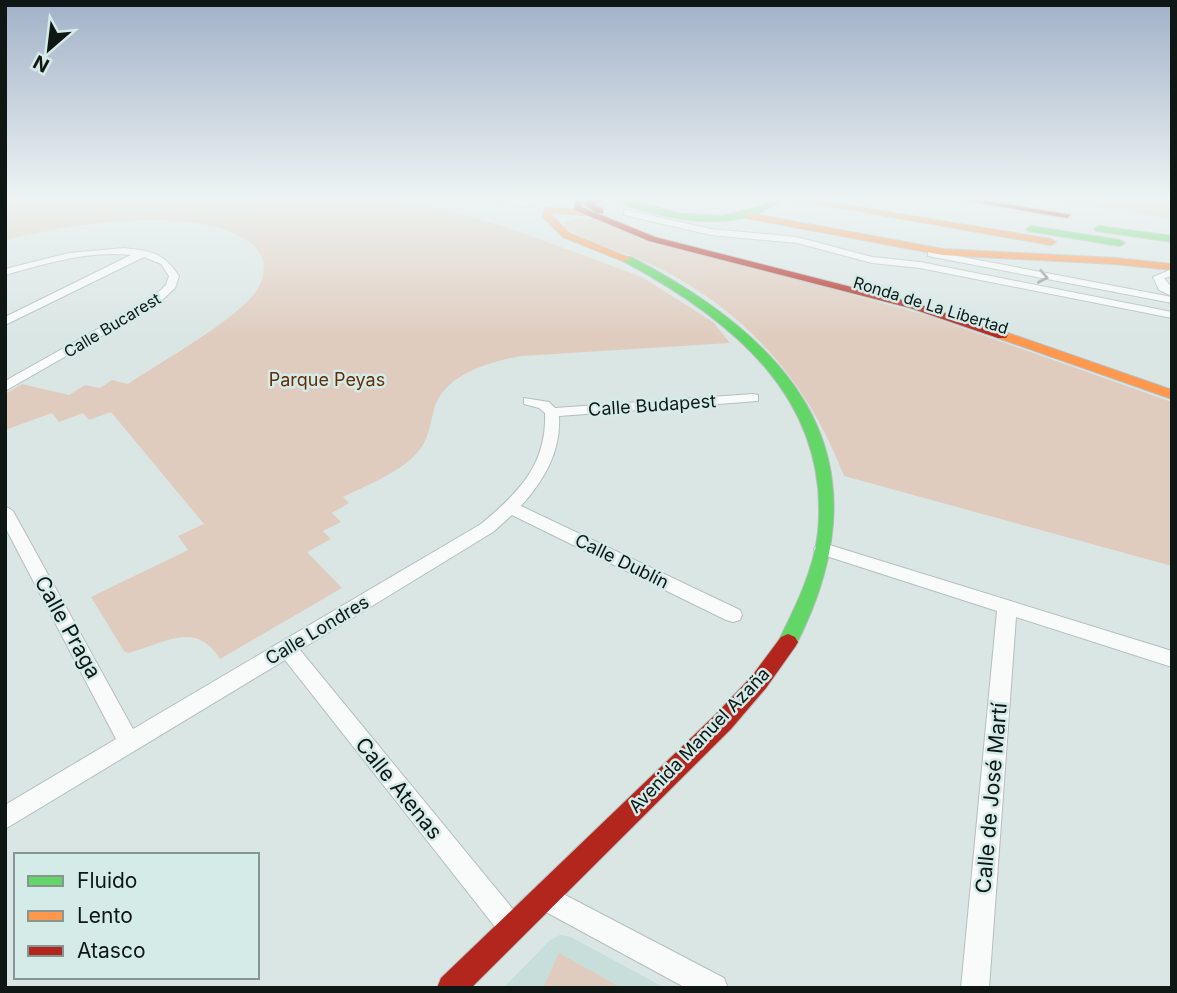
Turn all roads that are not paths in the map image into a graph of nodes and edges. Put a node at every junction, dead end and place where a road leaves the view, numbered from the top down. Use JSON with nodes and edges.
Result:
{"nodes":[{"id":1,"x":594,"y":244,"type":"edge"},
{"id":2,"x":673,"y":244,"type":"edge"},
{"id":3,"x":701,"y":244,"type":"edge"},
{"id":4,"x":813,"y":244,"type":"edge"},
{"id":5,"x":890,"y":244,"type":"edge"},
{"id":6,"x":899,"y":244,"type":"edge"},
{"id":7,"x":1067,"y":244,"type":"edge"},
{"id":8,"x":1131,"y":244,"type":"edge"},
{"id":9,"x":1172,"y":251,"type":"edge"},
{"id":10,"x":141,"y":254,"type":"junction"},
{"id":11,"x":1172,"y":261,"type":"edge"},
{"id":12,"x":1172,"y":270,"type":"edge"},
{"id":13,"x":5,"y":272,"type":"edge"},
{"id":14,"x":1172,"y":293,"type":"edge"},
{"id":15,"x":1172,"y":300,"type":"edge"},
{"id":16,"x":1172,"y":315,"type":"edge"},
{"id":17,"x":5,"y":322,"type":"edge"},
{"id":18,"x":1172,"y":386,"type":"edge"},
{"id":19,"x":5,"y":387,"type":"edge"},
{"id":20,"x":1172,"y":396,"type":"edge"},
{"id":21,"x":753,"y":398,"type":"dead end"},
{"id":22,"x":529,"y":401,"type":"dead end"},
{"id":23,"x":552,"y":412,"type":"junction"},
{"id":24,"x":511,"y":508,"type":"junction"},
{"id":25,"x":5,"y":511,"type":"edge"},
{"id":26,"x":823,"y":549,"type":"junction"},
{"id":27,"x":1007,"y":608,"type":"junction"},
{"id":28,"x":733,"y":615,"type":"dead end"},
{"id":29,"x":287,"y":648,"type":"junction"},
{"id":30,"x":1172,"y":659,"type":"edge"},
{"id":31,"x":129,"y":743,"type":"junction"},
{"id":32,"x":5,"y":818,"type":"edge"},
{"id":33,"x":544,"y":897,"type":"junction"},
{"id":34,"x":512,"y":928,"type":"junction"},
{"id":35,"x":451,"y":988,"type":"edge"},
{"id":36,"x":714,"y":988,"type":"edge"},
{"id":37,"x":975,"y":988,"type":"edge"}],
"edges":[{"from":1,"to":26,"type":"main road","name":"Avenida Manuel Azaña"},
{"from":2,"to":20,"type":"main road","name":"Ronda de La Libertad"},
{"from":3,"to":18,"type":"main road","name":"Ronda de La Libertad"},
{"from":4,"to":16,"type":"street"},
{"from":5,"to":15,"type":"street","one_way":true},
{"from":6,"to":12,"type":"main road"},
{"from":7,"to":11,"type":"main road"},
{"from":8,"to":9,"type":"main road"},
{"from":10,"to":13,"type":"street"},
{"from":10,"to":17,"type":"street"},
{"from":10,"to":19,"type":"street","name":"Calle Bucarest"},
{"from":12,"to":14,"type":"street"},
{"from":21,"to":23,"type":"street","name":"Calle Budapest"},
{"from":22,"to":23,"type":"street"},
{"from":23,"to":24,"type":"street","name":"Calle Londres"},
{"from":24,"to":28,"type":"street","name":"Calle Dublín"},
{"from":24,"to":29,"type":"street","name":"Calle Londres"},
{"from":25,"to":31,"type":"street","name":"Calle Praga"},
{"from":26,"to":27,"type":"street"},
{"from":26,"to":33,"type":"main road","name":"Avenida Manuel Azaña"},
{"from":27,"to":30,"type":"street"},
{"from":27,"to":37,"type":"street","name":"Calle de José Martí"},
{"from":29,"to":31,"type":"street","name":"Calle Londres"},
{"from":29,"to":34,"type":"street","name":"Calle Atenas"},
{"from":31,"to":32,"type":"street","name":"Calle Londres"},
{"from":33,"to":34,"type":"main road","name":"Avenida Manuel Azaña"},
{"from":33,"to":36,"type":"street"},
{"from":34,"to":35,"type":"main road","name":"Avenida Manuel Azaña"}]}
